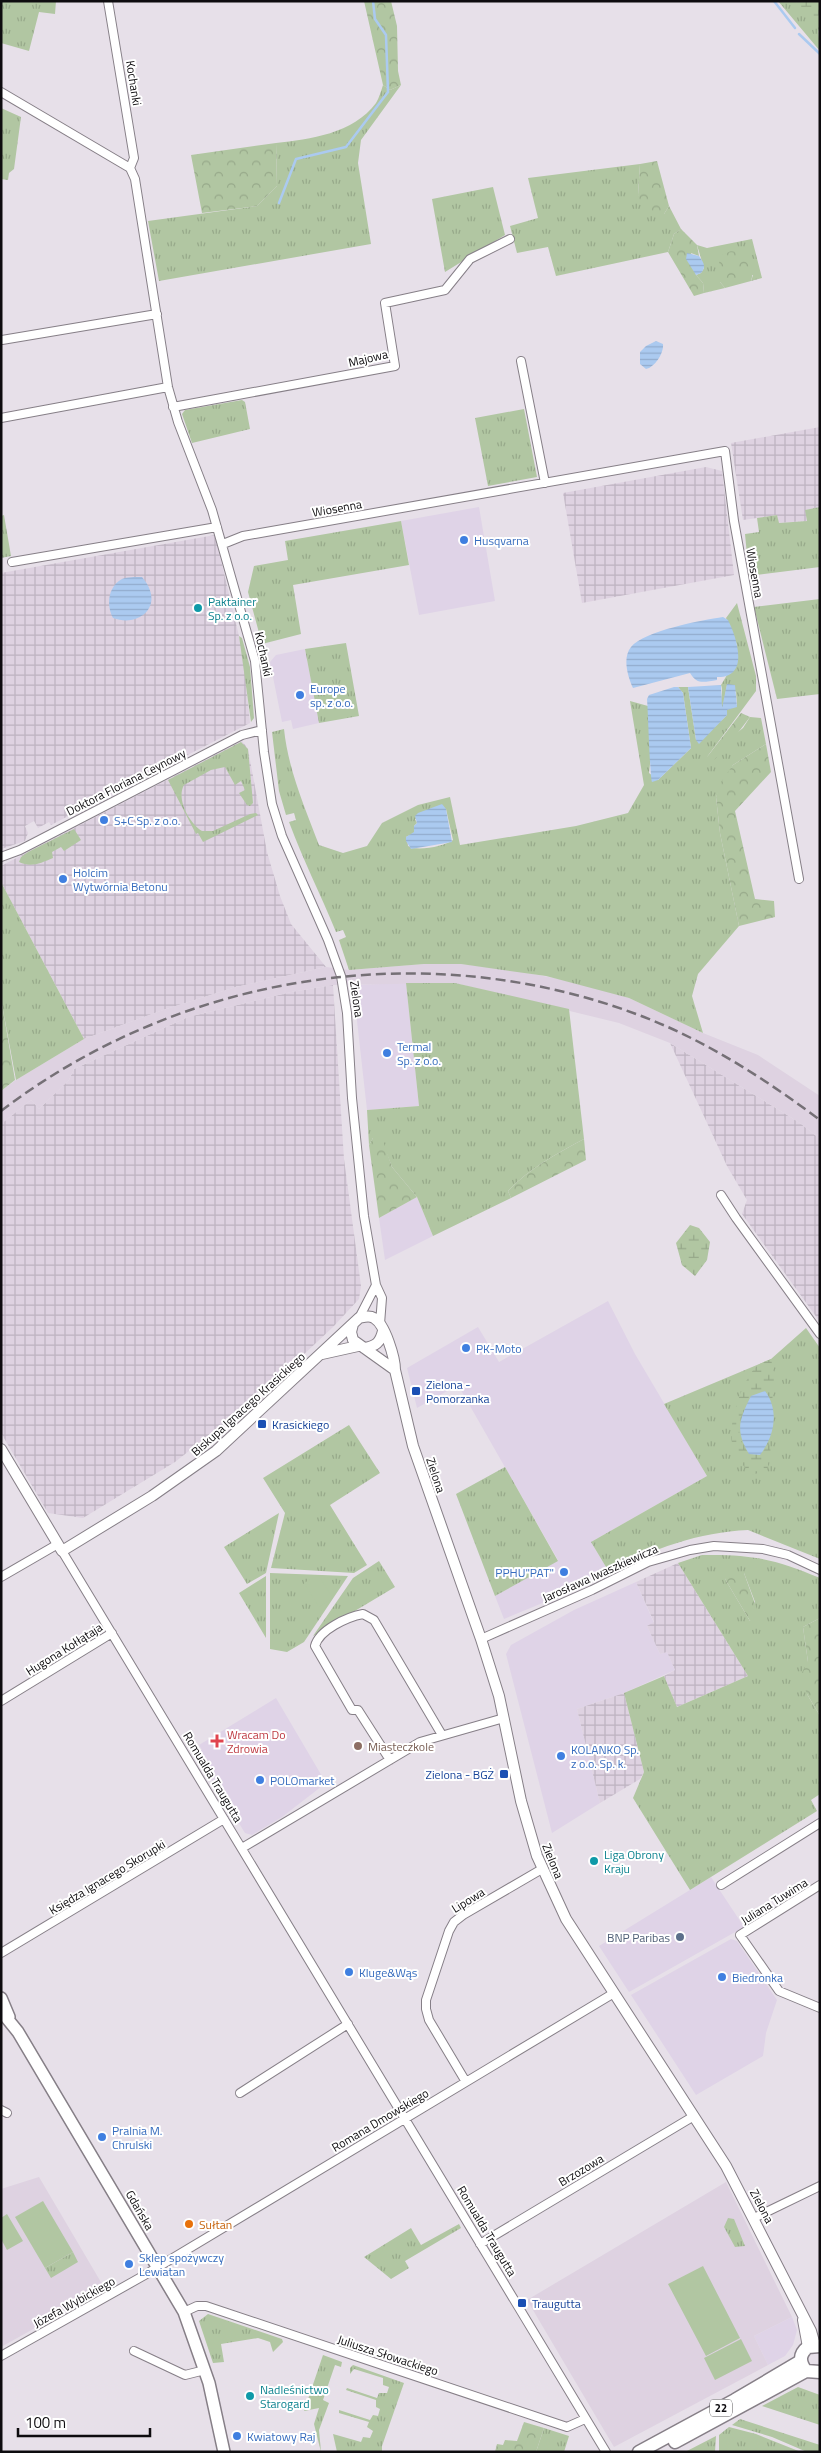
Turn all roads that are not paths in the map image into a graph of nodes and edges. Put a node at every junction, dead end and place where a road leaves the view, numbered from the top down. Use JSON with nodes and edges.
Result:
{"nodes":[{"id":1,"x":108,"y":1,"type":"edge"},
{"id":2,"x":1,"y":92,"type":"edge"},
{"id":3,"x":130,"y":168,"type":"junction"},
{"id":4,"x":510,"y":239,"type":"dead end"},
{"id":5,"x":157,"y":314,"type":"junction"},
{"id":6,"x":2,"y":340,"type":"edge"},
{"id":7,"x":521,"y":361,"type":"dead end"},
{"id":8,"x":168,"y":387,"type":"junction"},
{"id":9,"x":173,"y":408,"type":"junction"},
{"id":10,"x":1,"y":418,"type":"edge"},
{"id":11,"x":545,"y":483,"type":"junction"},
{"id":12,"x":217,"y":527,"type":"junction"},
{"id":13,"x":223,"y":544,"type":"junction"},
{"id":14,"x":12,"y":562,"type":"dead end"},
{"id":15,"x":262,"y":730,"type":"junction"},
{"id":16,"x":1,"y":857,"type":"edge"},
{"id":17,"x":799,"y":879,"type":"dead end"},
{"id":18,"x":721,"y":1194,"type":"dead end"},
{"id":19,"x":376,"y":1284,"type":"junction"},
{"id":20,"x":356,"y":1321,"type":"junction"},
{"id":21,"x":382,"y":1328,"type":"junction"},
{"id":22,"x":820,"y":1334,"type":"edge"},
{"id":23,"x":361,"y":1347,"type":"junction"},
{"id":24,"x":322,"y":1354,"type":"junction"},
{"id":25,"x":395,"y":1370,"type":"junction"},
{"id":26,"x":1,"y":1449,"type":"edge"},
{"id":27,"x":60,"y":1547,"type":"junction"},
{"id":28,"x":820,"y":1570,"type":"edge"},
{"id":29,"x":1,"y":1577,"type":"edge"},
{"id":30,"x":112,"y":1633,"type":"junction"},
{"id":31,"x":481,"y":1638,"type":"junction"},
{"id":32,"x":1,"y":1701,"type":"edge"},
{"id":33,"x":504,"y":1718,"type":"junction"},
{"id":34,"x":442,"y":1735,"type":"junction"},
{"id":35,"x":390,"y":1760,"type":"junction"},
{"id":36,"x":224,"y":1819,"type":"junction"},
{"id":37,"x":820,"y":1823,"type":"edge"},
{"id":38,"x":242,"y":1848,"type":"junction"},
{"id":39,"x":542,"y":1869,"type":"junction"},
{"id":40,"x":721,"y":1885,"type":"dead end"},
{"id":41,"x":820,"y":1885,"type":"edge"},
{"id":42,"x":2,"y":1954,"type":"edge"},
{"id":43,"x":614,"y":1993,"type":"junction"},
{"id":44,"x":1,"y":1998,"type":"edge"},
{"id":45,"x":820,"y":2008,"type":"edge"},
{"id":46,"x":1,"y":2011,"type":"edge"},
{"id":47,"x":12,"y":2023,"type":"junction"},
{"id":48,"x":348,"y":2024,"type":"junction"},
{"id":49,"x":466,"y":2082,"type":"junction"},
{"id":50,"x":240,"y":2093,"type":"dead end"},
{"id":51,"x":691,"y":2117,"type":"junction"},
{"id":52,"x":405,"y":2118,"type":"junction"},
{"id":53,"x":820,"y":2186,"type":"edge"},
{"id":54,"x":754,"y":2218,"type":"junction"},
{"id":55,"x":480,"y":2244,"type":"junction"},
{"id":56,"x":158,"y":2267,"type":"junction"},
{"id":57,"x":184,"y":2312,"type":"junction"},
{"id":58,"x":814,"y":2346,"type":"edge"},
{"id":59,"x":134,"y":2351,"type":"dead end"},
{"id":60,"x":1,"y":2356,"type":"edge"},
{"id":61,"x":205,"y":2370,"type":"junction"},
{"id":62,"x":812,"y":2372,"type":"edge"},
{"id":63,"x":586,"y":2419,"type":"junction"},
{"id":64,"x":224,"y":2452,"type":"edge"},
{"id":65,"x":606,"y":2452,"type":"edge"},
{"id":66,"x":639,"y":2452,"type":"edge"},
{"id":67,"x":656,"y":2452,"type":"edge"}],
"edges":[{"from":1,"to":3,"type":"street","name":"Kochanki"},
{"from":2,"to":3,"type":"street"},
{"from":3,"to":5,"type":"street","name":"Kochanki"},
{"from":4,"to":9,"type":"street","name":"Majowa"},
{"from":5,"to":6,"type":"street"},
{"from":5,"to":8,"type":"street","name":"Kochanki"},
{"from":7,"to":11,"type":"street"},
{"from":8,"to":9,"type":"street","name":"Kochanki"},
{"from":8,"to":10,"type":"street"},
{"from":9,"to":12,"type":"street","name":"Kochanki"},
{"from":11,"to":13,"type":"street","name":"Wiosenna"},
{"from":11,"to":17,"type":"street","name":"Wiosenna"},
{"from":12,"to":13,"type":"street","name":"Kochanki"},
{"from":12,"to":14,"type":"street"},
{"from":13,"to":15,"type":"street","name":"Kochanki"},
{"from":15,"to":16,"type":"street","name":"Doktora Floriana Ceynowy"},
{"from":15,"to":19,"type":"street","name":"Zielona"},
{"from":18,"to":22,"type":"street"},
{"from":19,"to":20,"type":"street"},
{"from":19,"to":21,"type":"street","name":"Zielona"},
{"from":20,"to":21,"type":"street"},
{"from":20,"to":23,"type":"street"},
{"from":20,"to":24,"type":"street","name":"Biskupa Ignacego Krasickiego"},
{"from":21,"to":23,"type":"street"},
{"from":21,"to":25,"type":"street","name":"Zielona"},
{"from":23,"to":24,"type":"street","name":"Biskupa Ignacego Krasickiego"},
{"from":23,"to":25,"type":"street"},
{"from":24,"to":27,"type":"street","name":"Biskupa Ignacego Krasickiego"},
{"from":25,"to":31,"type":"street","name":"Zielona"},
{"from":26,"to":27,"type":"street","name":"Romualda Traugutta"},
{"from":27,"to":29,"type":"street"},
{"from":27,"to":30,"type":"street","name":"Romualda Traugutta"},
{"from":28,"to":31,"type":"street","name":"Jarosława Iwaszkiewicza"},
{"from":30,"to":32,"type":"street","name":"Hugona Kołłątaja"},
{"from":30,"to":36,"type":"street","name":"Romualda Traugutta"},
{"from":31,"to":33,"type":"street","name":"Zielona"},
{"from":33,"to":34,"type":"street"},
{"from":33,"to":39,"type":"street","name":"Zielona"},
{"from":34,"to":35,"type":"street"},
{"from":34,"to":35,"type":"street"},
{"from":35,"to":38,"type":"street"},
{"from":36,"to":38,"type":"street","name":"Romualda Traugutta"},
{"from":36,"to":42,"type":"street","name":"Księdza Ignacego Skorupki"},
{"from":37,"to":40,"type":"street"},
{"from":38,"to":48,"type":"street","name":"Romualda Traugutta"},
{"from":39,"to":43,"type":"street","name":"Zielona"},
{"from":39,"to":49,"type":"street","name":"Lipowa"},
{"from":41,"to":45,"type":"street","name":"Juliana Tuwima"},
{"from":43,"to":49,"type":"street","name":"Romana Dmowskiego"},
{"from":43,"to":51,"type":"street","name":"Zielona"},
{"from":44,"to":47,"type":"main road","name":"Gdańska"},
{"from":46,"to":47,"type":"main road","name":"Gdańska"},
{"from":47,"to":56,"type":"main road","name":"Gdańska"},
{"from":48,"to":50,"type":"street"},
{"from":48,"to":52,"type":"street","name":"Romualda Traugutta"},
{"from":49,"to":52,"type":"street","name":"Romana Dmowskiego"},
{"from":51,"to":54,"type":"street","name":"Zielona"},
{"from":51,"to":55,"type":"street","name":"Brzozowa"},
{"from":52,"to":55,"type":"street","name":"Romualda Traugutta"},
{"from":52,"to":56,"type":"street","name":"Romana Dmowskiego"},
{"from":53,"to":54,"type":"street"},
{"from":54,"to":58,"type":"street","name":"Zielona"},
{"from":55,"to":63,"type":"street","name":"Romualda Traugutta"},
{"from":56,"to":57,"type":"main road","name":"Gdańska"},
{"from":56,"to":60,"type":"street","name":"Józefa Wybickiego"},
{"from":57,"to":61,"type":"main road","name":"Gdańska"},
{"from":57,"to":63,"type":"street","name":"Juliusza Słowackiego"},
{"from":58,"to":62,"type":"main road"},
{"from":59,"to":61,"type":"street"},
{"from":61,"to":64,"type":"main road","name":"Gdańska"},
{"from":62,"to":66,"type":"main road","number":"22"},
{"from":62,"to":67,"type":"main road","number":"22"},
{"from":63,"to":65,"type":"street","name":"Romualda Traugutta"}]}
